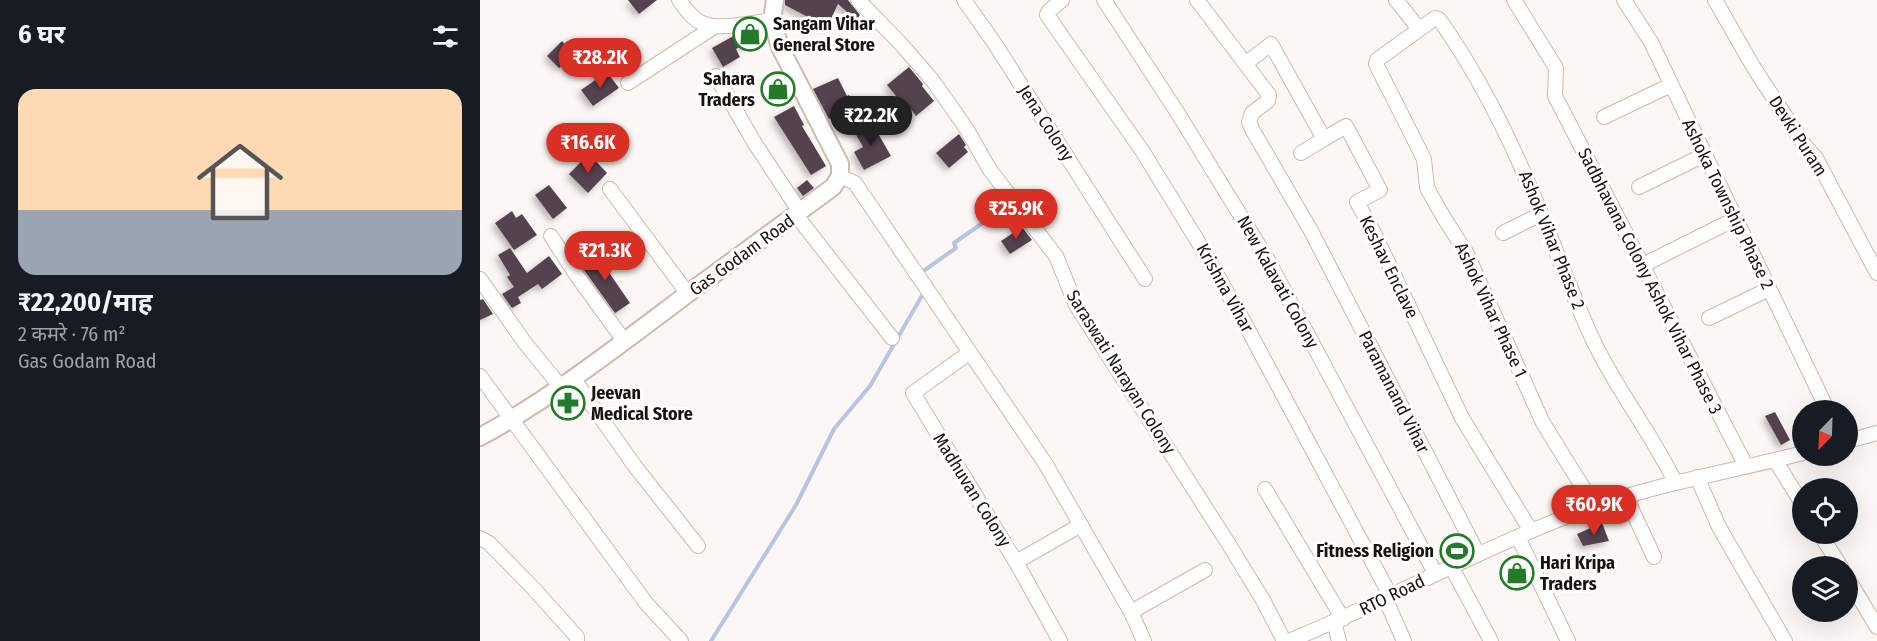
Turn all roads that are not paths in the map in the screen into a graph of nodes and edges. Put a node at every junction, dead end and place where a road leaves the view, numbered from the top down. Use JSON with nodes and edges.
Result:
{"nodes":[{"id":1,"x":679,"y":0,"type":"edge"},
{"id":2,"x":775,"y":0,"type":"edge"},
{"id":3,"x":858,"y":0,"type":"edge"},
{"id":4,"x":964,"y":0,"type":"edge"},
{"id":5,"x":1062,"y":0,"type":"edge"},
{"id":6,"x":1104,"y":0,"type":"edge"},
{"id":7,"x":1197,"y":0,"type":"edge"},
{"id":8,"x":1396,"y":0,"type":"edge"},
{"id":9,"x":1514,"y":0,"type":"edge"},
{"id":10,"x":1624,"y":0,"type":"edge"},
{"id":11,"x":1715,"y":0,"type":"edge"},
{"id":12,"x":772,"y":20,"type":"junction"},
{"id":13,"x":714,"y":27,"type":"junction"},
{"id":14,"x":1419,"y":29,"type":"junction"},
{"id":15,"x":1246,"y":63,"type":"junction"},
{"id":16,"x":716,"y":76,"type":"dead end"},
{"id":17,"x":628,"y":83,"type":"dead end"},
{"id":18,"x":1671,"y":85,"type":"junction"},
{"id":19,"x":1604,"y":117,"type":"dead end"},
{"id":20,"x":1324,"y":139,"type":"junction"},
{"id":21,"x":1301,"y":153,"type":"dead end"},
{"id":22,"x":1704,"y":155,"type":"junction"},
{"id":23,"x":840,"y":176,"type":"junction"},
{"id":24,"x":1640,"y":187,"type":"dead end"},
{"id":25,"x":610,"y":189,"type":"dead end"},
{"id":26,"x":798,"y":213,"type":"junction"},
{"id":27,"x":1541,"y":214,"type":"junction"},
{"id":28,"x":1735,"y":219,"type":"junction"},
{"id":29,"x":1503,"y":233,"type":"dead end"},
{"id":30,"x":552,"y":236,"type":"dead end"},
{"id":31,"x":1641,"y":266,"type":"junction"},
{"id":32,"x":1877,"y":273,"type":"edge"},
{"id":33,"x":480,"y":279,"type":"edge"},
{"id":34,"x":1145,"y":279,"type":"dead end"},
{"id":35,"x":1769,"y":289,"type":"junction"},
{"id":36,"x":688,"y":294,"type":"junction"},
{"id":37,"x":1709,"y":318,"type":"dead end"},
{"id":38,"x":892,"y":338,"type":"dead end"},
{"id":39,"x":625,"y":342,"type":"junction"},
{"id":40,"x":962,"y":358,"type":"dead end"},
{"id":41,"x":480,"y":376,"type":"edge"},
{"id":42,"x":567,"y":382,"type":"junction"},
{"id":43,"x":1823,"y":400,"type":"edge"},
{"id":44,"x":512,"y":419,"type":"junction"},
{"id":45,"x":1877,"y":433,"type":"edge"},
{"id":46,"x":480,"y":437,"type":"edge"},
{"id":47,"x":1858,"y":438,"type":"edge"},
{"id":48,"x":1792,"y":456,"type":"edge"},
{"id":49,"x":1775,"y":460,"type":"junction"},
{"id":50,"x":1746,"y":466,"type":"junction"},
{"id":51,"x":1697,"y":477,"type":"junction"},
{"id":52,"x":1675,"y":482,"type":"junction"},
{"id":53,"x":1792,"y":487,"type":"edge"},
{"id":54,"x":1265,"y":489,"type":"dead end"},
{"id":55,"x":1626,"y":497,"type":"junction"},
{"id":56,"x":1595,"y":507,"type":"junction"},
{"id":57,"x":1081,"y":525,"type":"junction"},
{"id":58,"x":1525,"y":534,"type":"junction"},
{"id":59,"x":480,"y":538,"type":"edge"},
{"id":60,"x":698,"y":546,"type":"dead end"},
{"id":61,"x":1478,"y":554,"type":"junction"},
{"id":62,"x":1654,"y":557,"type":"dead end"},
{"id":63,"x":1016,"y":562,"type":"junction"},
{"id":64,"x":1451,"y":566,"type":"junction"},
{"id":65,"x":1205,"y":570,"type":"dead end"},
{"id":66,"x":1435,"y":573,"type":"junction"},
{"id":67,"x":1858,"y":596,"type":"edge"},
{"id":68,"x":1387,"y":597,"type":"junction"},
{"id":69,"x":1131,"y":612,"type":"junction"},
{"id":70,"x":1338,"y":621,"type":"junction"},
{"id":71,"x":1877,"y":627,"type":"edge"},
{"id":72,"x":577,"y":641,"type":"edge"},
{"id":73,"x":681,"y":641,"type":"edge"},
{"id":74,"x":1060,"y":641,"type":"edge"},
{"id":75,"x":1143,"y":641,"type":"edge"},
{"id":76,"x":1284,"y":641,"type":"edge"},
{"id":77,"x":1289,"y":641,"type":"edge"},
{"id":78,"x":1339,"y":641,"type":"edge"},
{"id":79,"x":1404,"y":641,"type":"edge"},
{"id":80,"x":1491,"y":641,"type":"edge"},
{"id":81,"x":1568,"y":641,"type":"edge"},
{"id":82,"x":1785,"y":641,"type":"edge"}],
"edges":[{"from":1,"to":13,"type":"street"},
{"from":2,"to":12,"type":"main road"},
{"from":3,"to":76,"type":"street","name":"Saraswati Narayan Colony"},
{"from":4,"to":34,"type":"street","name":"Jena Colony"},
{"from":5,"to":68,"type":"street","name":"Krishna Vihar"},
{"from":6,"to":66,"type":"street","name":"New Kalavati Colony"},
{"from":7,"to":15,"type":"street"},
{"from":8,"to":14,"type":"street"},
{"from":9,"to":31,"type":"street","name":"Sadbhavana Colony Ashok Vihar Phase 3"},
{"from":10,"to":18,"type":"street","name":"Ashoka Township Phase 2"},
{"from":11,"to":32,"type":"street","name":"Devki Puram"},
{"from":12,"to":13,"type":"street"},
{"from":12,"to":23,"type":"main road"},
{"from":13,"to":17,"type":"street"},
{"from":14,"to":27,"type":"street","name":"Ashok Vihar Phase 2"},
{"from":14,"to":56,"type":"street","name":"Ashok Vihar Phase 1"},
{"from":15,"to":20,"type":"street"},
{"from":15,"to":61,"type":"street","name":"Paramanand Vihar"},
{"from":16,"to":26,"type":"street"},
{"from":18,"to":19,"type":"street"},
{"from":18,"to":22,"type":"street","name":"Ashoka Township Phase 2"},
{"from":20,"to":21,"type":"street"},
{"from":20,"to":58,"type":"street","name":"Keshav Enclave"},
{"from":22,"to":24,"type":"street"},
{"from":22,"to":28,"type":"street","name":"Ashoka Township Phase 2"},
{"from":23,"to":26,"type":"main road","name":"Gas Godam Road"},
{"from":23,"to":57,"type":"street"},
{"from":25,"to":36,"type":"street"},
{"from":26,"to":36,"type":"main road","name":"Gas Godam Road"},
{"from":26,"to":38,"type":"street"},
{"from":27,"to":29,"type":"street"},
{"from":27,"to":52,"type":"street","name":"Ashok Vihar Phase 2"},
{"from":28,"to":31,"type":"street"},
{"from":28,"to":35,"type":"street","name":"Ashoka Township Phase 2"},
{"from":30,"to":39,"type":"street"},
{"from":31,"to":50,"type":"street","name":"Sadbhavana Colony Ashok Vihar Phase 3"},
{"from":33,"to":42,"type":"street"},
{"from":35,"to":37,"type":"street"},
{"from":35,"to":43,"type":"street","name":"Ashoka Township Phase 2"},
{"from":36,"to":39,"type":"main road","name":"Gas Godam Road"},
{"from":39,"to":42,"type":"main road","name":"Gas Godam Road"},
{"from":40,"to":63,"type":"street","name":"Madhuvan Colony"},
{"from":41,"to":44,"type":"street"},
{"from":42,"to":44,"type":"main road","name":"Gas Godam Road"},
{"from":42,"to":60,"type":"street"},
{"from":44,"to":46,"type":"main road","name":"Gas Godam Road"},
{"from":44,"to":73,"type":"street"},
{"from":45,"to":47,"type":"street"},
{"from":48,"to":49,"type":"street","name":"RTO Road"},
{"from":49,"to":50,"type":"street","name":"RTO Road"},
{"from":49,"to":53,"type":"street"},
{"from":50,"to":51,"type":"street","name":"RTO Road"},
{"from":51,"to":52,"type":"street","name":"RTO Road"},
{"from":51,"to":82,"type":"street"},
{"from":52,"to":55,"type":"street","name":"RTO Road"},
{"from":54,"to":70,"type":"street"},
{"from":55,"to":56,"type":"street","name":"RTO Road"},
{"from":55,"to":62,"type":"street"},
{"from":56,"to":58,"type":"street","name":"RTO Road"},
{"from":57,"to":63,"type":"street"},
{"from":57,"to":69,"type":"street"},
{"from":58,"to":61,"type":"street","name":"RTO Road"},
{"from":58,"to":81,"type":"street"},
{"from":59,"to":72,"type":"street"},
{"from":61,"to":64,"type":"street","name":"RTO Road"},
{"from":63,"to":74,"type":"street","name":"Madhuvan Colony"},
{"from":64,"to":66,"type":"street","name":"RTO Road"},
{"from":64,"to":80,"type":"street"},
{"from":65,"to":69,"type":"street"},
{"from":66,"to":68,"type":"street","name":"RTO Road"},
{"from":67,"to":71,"type":"street"},
{"from":68,"to":70,"type":"street","name":"RTO Road"},
{"from":68,"to":79,"type":"street"},
{"from":69,"to":75,"type":"street"},
{"from":70,"to":77,"type":"street","name":"RTO Road"},
{"from":70,"to":78,"type":"street"}]}
